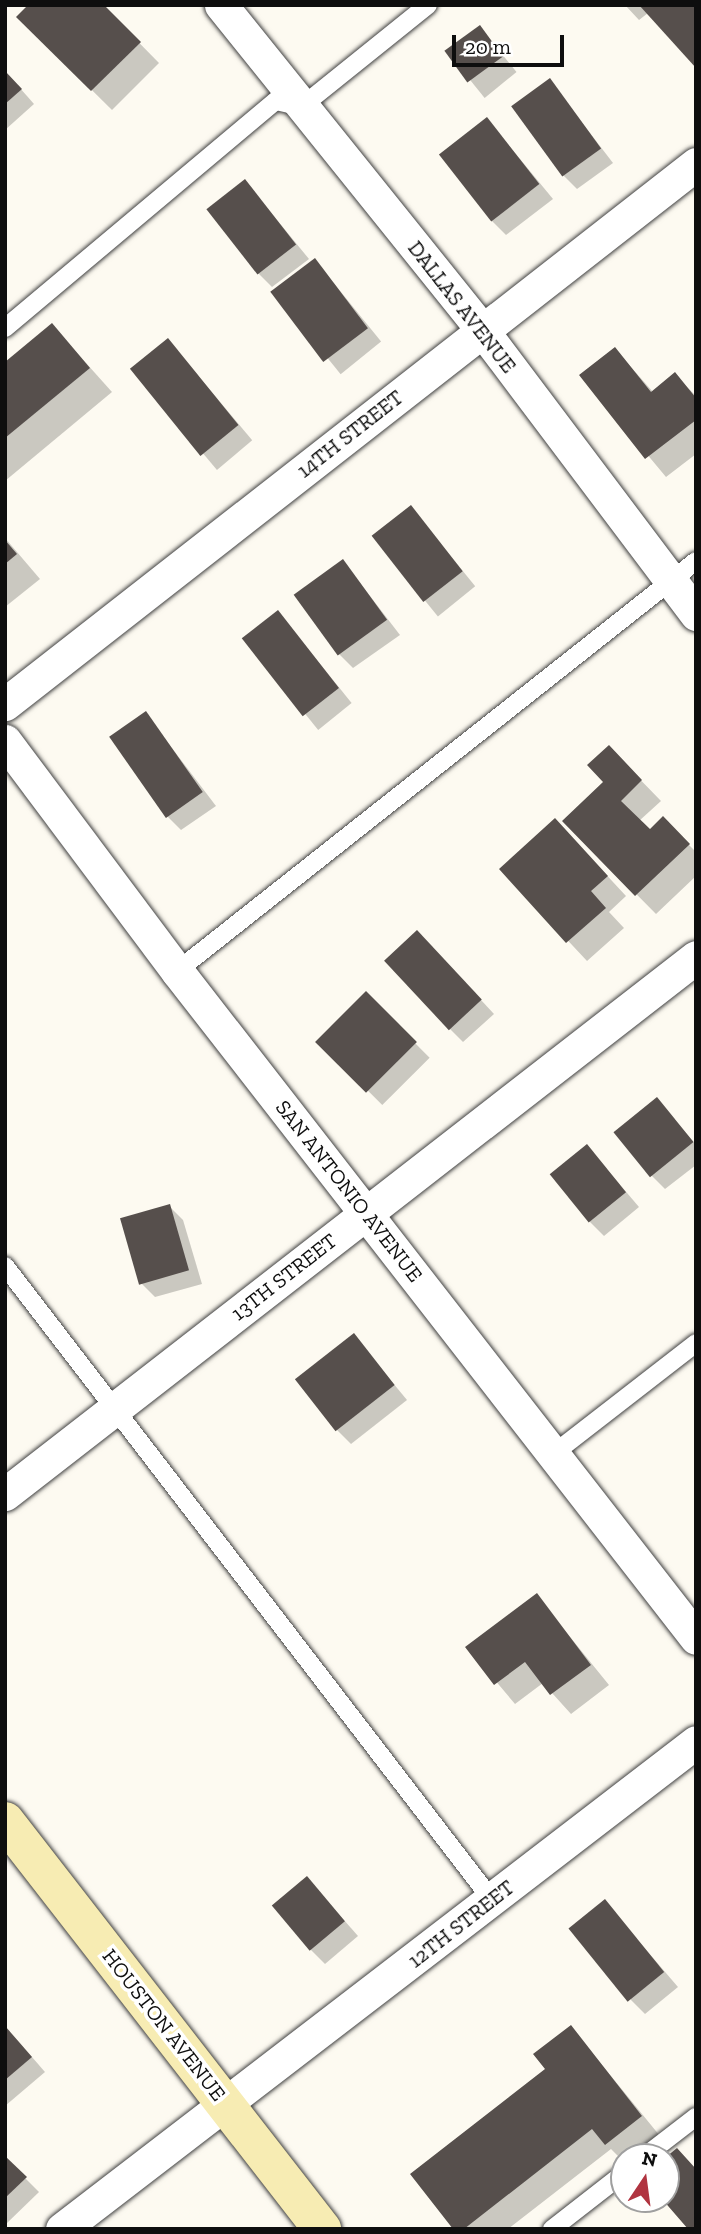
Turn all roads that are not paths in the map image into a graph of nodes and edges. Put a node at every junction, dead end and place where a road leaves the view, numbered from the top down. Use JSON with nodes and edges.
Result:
{"nodes":[{"id":1,"x":220,"y":5,"type":"edge"},
{"id":2,"x":428,"y":5,"type":"edge"},
{"id":3,"x":300,"y":107,"type":"junction"},
{"id":4,"x":696,"y":164,"type":"edge"},
{"id":5,"x":5,"y":328,"type":"edge"},
{"id":6,"x":482,"y":330,"type":"junction"},
{"id":7,"x":683,"y":571,"type":"edge"},
{"id":8,"x":696,"y":614,"type":"edge"},
{"id":9,"x":5,"y":704,"type":"edge"},
{"id":10,"x":5,"y":741,"type":"edge"},
{"id":11,"x":696,"y":957,"type":"edge"},
{"id":12,"x":177,"y":971,"type":"junction"},
{"id":13,"x":367,"y":1213,"type":"junction"},
{"id":14,"x":5,"y":1266,"type":"edge"},
{"id":15,"x":696,"y":1343,"type":"edge"},
{"id":16,"x":113,"y":1411,"type":"junction"},
{"id":17,"x":553,"y":1454,"type":"junction"},
{"id":18,"x":5,"y":1494,"type":"edge"},
{"id":19,"x":696,"y":1638,"type":"edge"},
{"id":20,"x":696,"y":1742,"type":"edge"},
{"id":21,"x":5,"y":1821,"type":"edge"},
{"id":22,"x":492,"y":1900,"type":"junction"},
{"id":23,"x":226,"y":2106,"type":"junction"},
{"id":24,"x":696,"y":2117,"type":"edge"},
{"id":25,"x":663,"y":2143,"type":"edge"},
{"id":26,"x":610,"y":2184,"type":"edge"},
{"id":27,"x":62,"y":2229,"type":"edge"},
{"id":28,"x":322,"y":2229,"type":"edge"},
{"id":29,"x":552,"y":2229,"type":"edge"}],
"edges":[{"from":1,"to":3,"type":"street","name":"DALLAS AVENUE"},
{"from":2,"to":3,"type":"lane"},
{"from":3,"to":5,"type":"lane"},
{"from":3,"to":6,"type":"street","name":"DALLAS AVENUE"},
{"from":4,"to":6,"type":"street","name":"14TH STREET"},
{"from":6,"to":7,"type":"street","name":"DALLAS AVENUE"},
{"from":6,"to":9,"type":"street","name":"14TH STREET"},
{"from":7,"to":8,"type":"street","name":"DALLAS AVENUE"},
{"from":7,"to":12,"type":"lane"},
{"from":10,"to":12,"type":"street","name":"SAN ANTONIO AVENUE"},
{"from":11,"to":13,"type":"street","name":"13TH STREET"},
{"from":12,"to":13,"type":"street","name":"SAN ANTONIO AVENUE"},
{"from":13,"to":16,"type":"street","name":"13TH STREET"},
{"from":13,"to":17,"type":"street","name":"SAN ANTONIO AVENUE"},
{"from":14,"to":16,"type":"lane"},
{"from":15,"to":17,"type":"lane"},
{"from":16,"to":18,"type":"street","name":"13TH STREET"},
{"from":16,"to":22,"type":"lane"},
{"from":17,"to":19,"type":"street","name":"SAN ANTONIO AVENUE"},
{"from":20,"to":22,"type":"street","name":"12TH STREET"},
{"from":21,"to":23,"type":"main road","name":"HOUSTON AVENUE"},
{"from":22,"to":23,"type":"street","name":"12TH STREET"},
{"from":23,"to":27,"type":"street","name":"12TH STREET"},
{"from":23,"to":28,"type":"main road","name":"HOUSTON AVENUE"},
{"from":24,"to":25,"type":"lane"},
{"from":26,"to":29,"type":"lane"}]}
